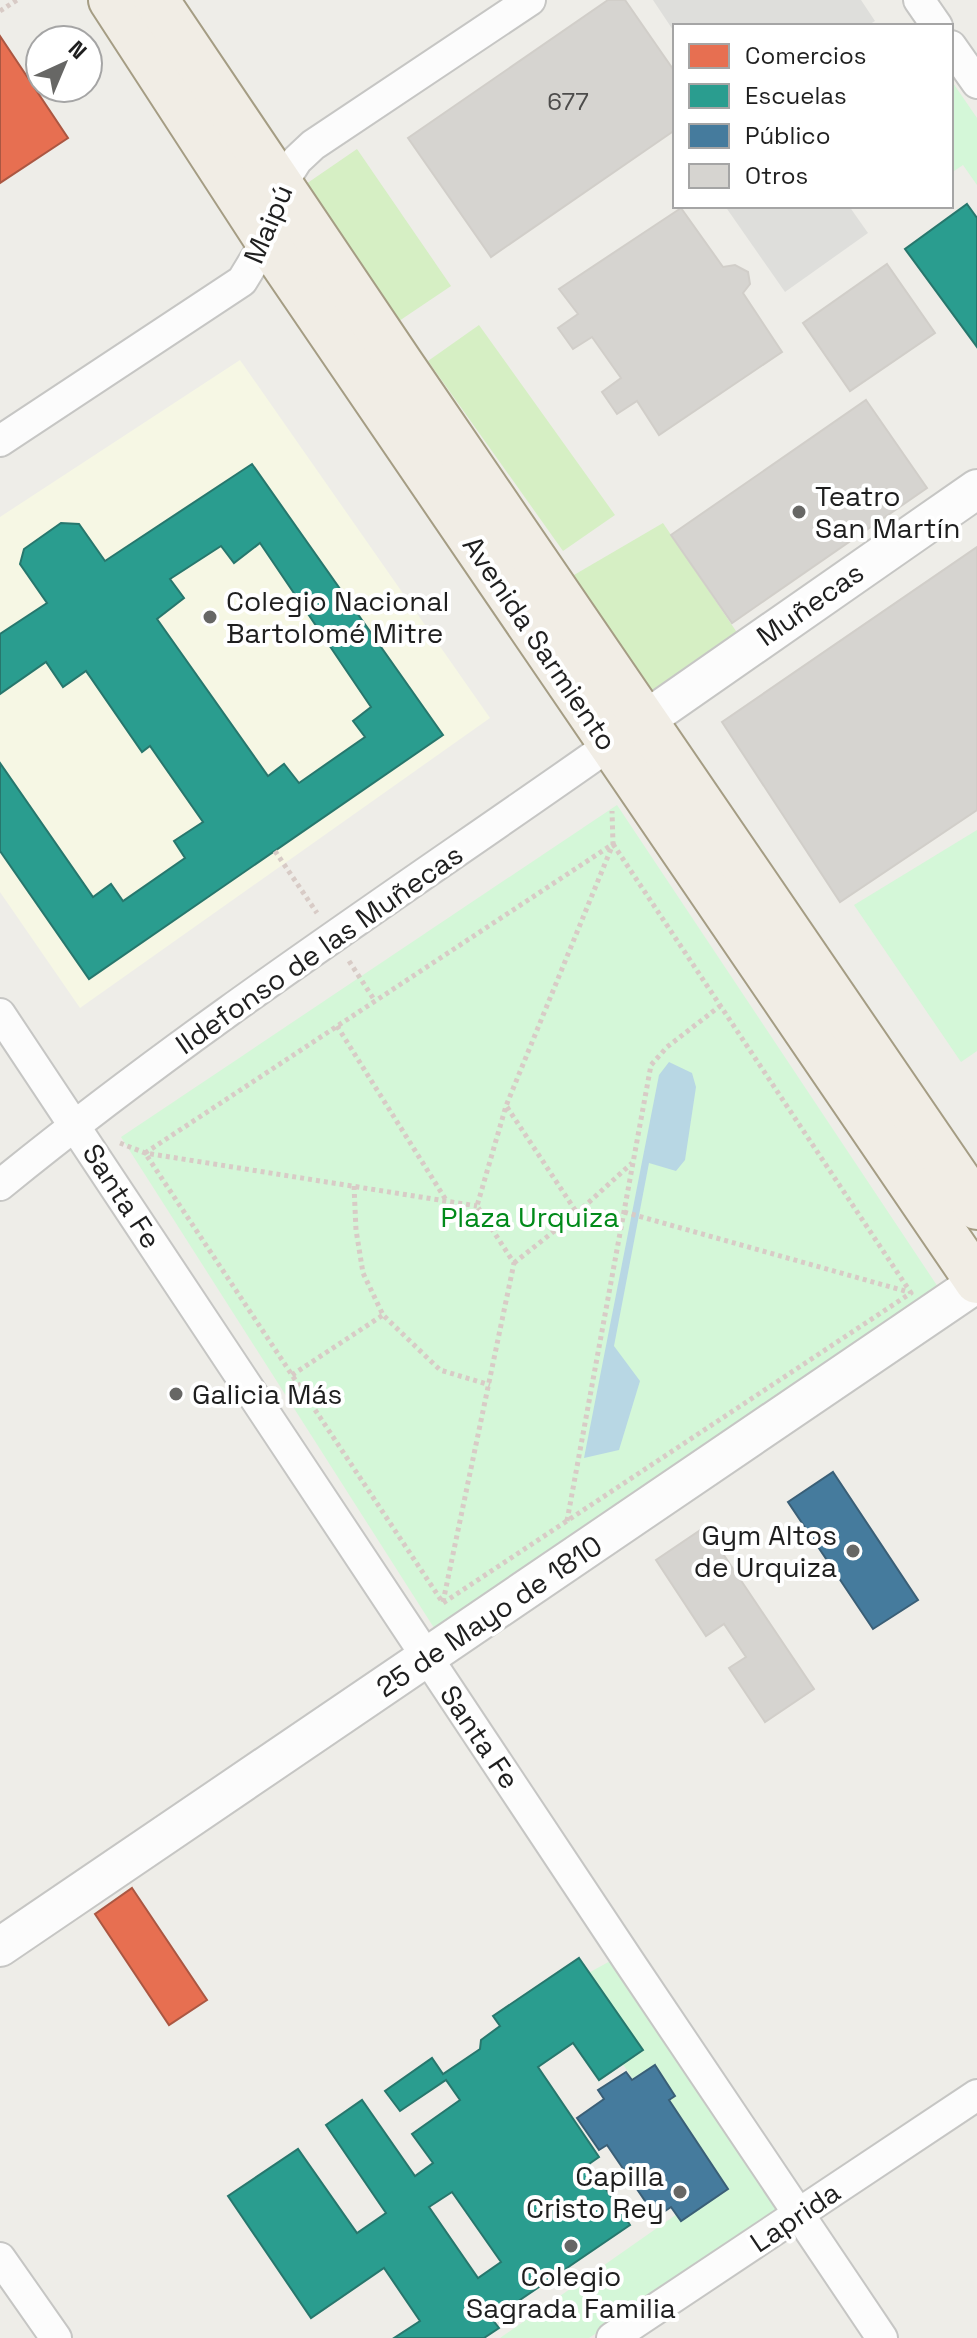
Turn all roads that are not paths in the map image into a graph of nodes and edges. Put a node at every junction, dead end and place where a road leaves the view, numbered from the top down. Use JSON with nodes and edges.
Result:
{"nodes":[{"id":1,"x":111,"y":0,"type":"edge"},
{"id":2,"x":156,"y":0,"type":"edge"},
{"id":3,"x":530,"y":0,"type":"edge"},
{"id":4,"x":919,"y":0,"type":"edge"},
{"id":5,"x":936,"y":24,"type":"edge"},
{"id":6,"x":953,"y":49,"type":"edge"},
{"id":7,"x":977,"y":83,"type":"edge"},
{"id":8,"x":281,"y":185,"type":"junction"},
{"id":9,"x":267,"y":240,"type":"junction"},
{"id":10,"x":0,"y":441,"type":"edge"},
{"id":11,"x":977,"y":489,"type":"edge"},
{"id":12,"x":644,"y":721,"type":"junction"},
{"id":13,"x":609,"y":746,"type":"junction"},
{"id":14,"x":0,"y":1014,"type":"edge"},
{"id":15,"x":75,"y":1124,"type":"junction"},
{"id":16,"x":0,"y":1185,"type":"edge"},
{"id":17,"x":977,"y":1207,"type":"edge"},
{"id":18,"x":977,"y":1282,"type":"edge"},
{"id":19,"x":428,"y":1658,"type":"junction"},
{"id":20,"x":0,"y":1947,"type":"edge"},
{"id":21,"x":977,"y":2095,"type":"edge"},
{"id":22,"x":799,"y":2214,"type":"junction"},
{"id":23,"x":0,"y":2258,"type":"edge"},
{"id":24,"x":56,"y":2338,"type":"edge"},
{"id":25,"x":612,"y":2338,"type":"edge"},
{"id":26,"x":882,"y":2338,"type":"edge"}],
"edges":[{"from":1,"to":9,"type":"main road","name":"Avenida Sarmiento"},
{"from":2,"to":8,"type":"main road","name":"Avenida Sarmiento"},
{"from":3,"to":8,"type":"street","name":"Maipú"},
{"from":4,"to":5,"type":"street"},
{"from":6,"to":7,"type":"street"},
{"from":8,"to":9,"type":"street","name":"Maipú"},
{"from":8,"to":12,"type":"main road","name":"Avenida Sarmiento"},
{"from":9,"to":10,"type":"street","name":"Maipú"},
{"from":9,"to":13,"type":"main road","name":"Avenida Sarmiento"},
{"from":11,"to":12,"type":"street","name":"Muñecas"},
{"from":12,"to":13,"type":"street","name":"Ildefonso de las Muñecas"},
{"from":12,"to":17,"type":"main road","name":"Avenida Sarmiento"},
{"from":13,"to":15,"type":"street","name":"Ildefonso de las Muñecas"},
{"from":13,"to":18,"type":"main road","name":"Avenida Sarmiento"},
{"from":14,"to":15,"type":"street","name":"Santa Fe"},
{"from":15,"to":16,"type":"street","name":"Ildefonso de las Muñecas"},
{"from":15,"to":19,"type":"street","name":"Santa Fe"},
{"from":18,"to":19,"type":"street","name":"25 de Mayo de 1810"},
{"from":19,"to":20,"type":"street","name":"25 de Mayo de 1810"},
{"from":19,"to":22,"type":"street","name":"Santa Fe"},
{"from":21,"to":22,"type":"street","name":"Laprida"},
{"from":22,"to":25,"type":"street","name":"Laprida"},
{"from":22,"to":26,"type":"street","name":"Santa Fe"},
{"from":23,"to":24,"type":"street"}]}
